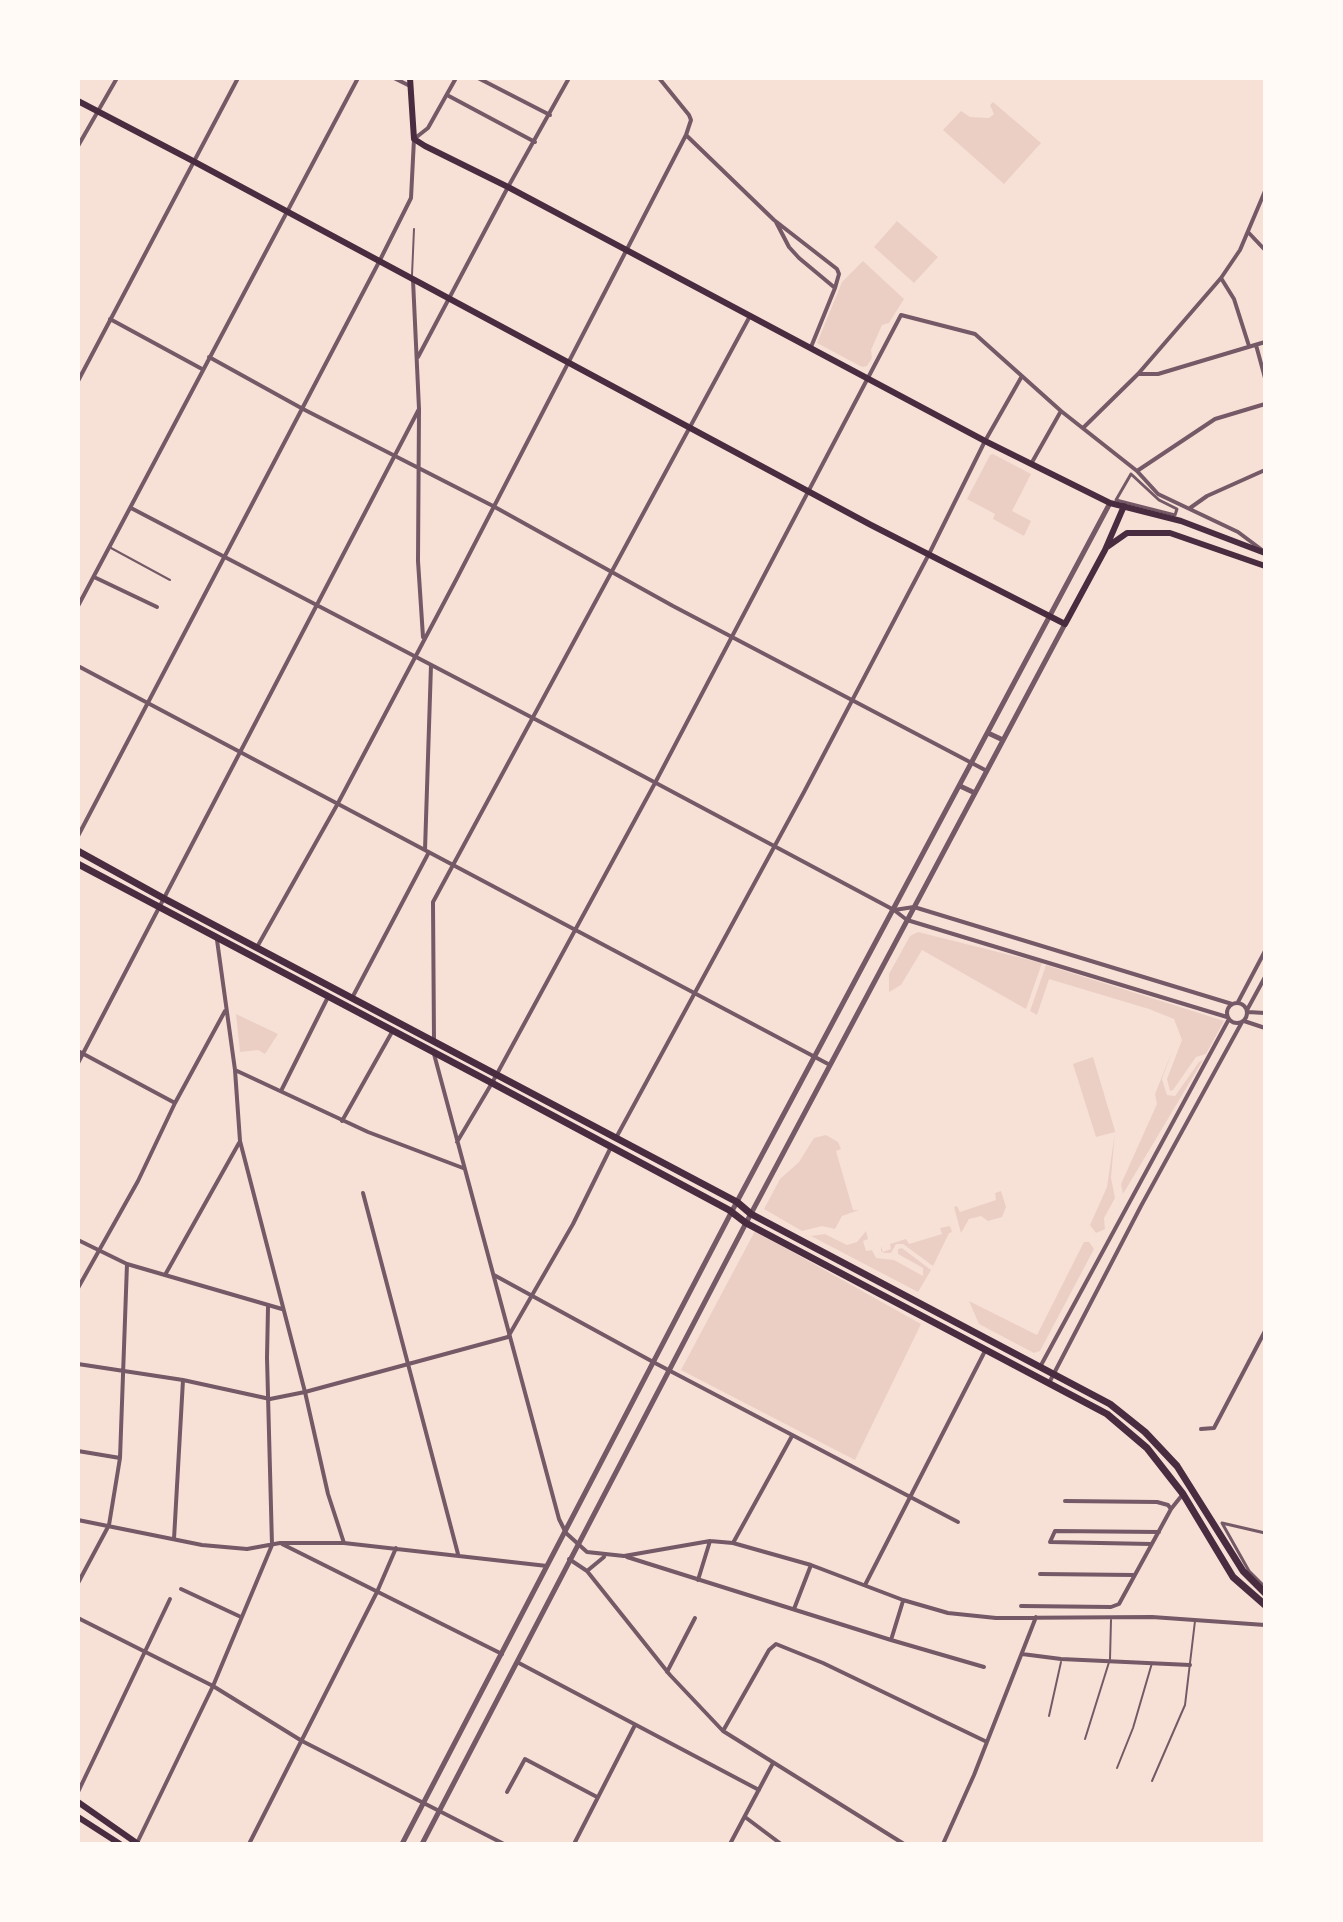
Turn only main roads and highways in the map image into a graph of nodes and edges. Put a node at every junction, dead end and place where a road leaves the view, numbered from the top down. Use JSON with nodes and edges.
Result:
{"nodes":[{"id":1,"x":410,"y":82,"type":"edge"},
{"id":2,"x":78,"y":101,"type":"edge"},
{"id":3,"x":1124,"y":506,"type":"junction"},
{"id":4,"x":1105,"y":550,"type":"junction"},
{"id":5,"x":1265,"y":552,"type":"edge"},
{"id":6,"x":1265,"y":566,"type":"edge"},
{"id":7,"x":78,"y":851,"type":"edge"},
{"id":8,"x":78,"y":864,"type":"edge"},
{"id":9,"x":1265,"y":1590,"type":"edge"},
{"id":10,"x":1265,"y":1605,"type":"edge"},
{"id":11,"x":78,"y":1802,"type":"edge"},
{"id":12,"x":78,"y":1817,"type":"edge"},
{"id":13,"x":120,"y":1844,"type":"edge"},
{"id":14,"x":137,"y":1844,"type":"edge"}],
"edges":[{"from":1,"to":3,"type":"main road"},
{"from":2,"to":4,"type":"main road"},
{"from":3,"to":4,"type":"main road"},
{"from":3,"to":5,"type":"main road"},
{"from":4,"to":6,"type":"main road"},
{"from":7,"to":9,"type":"main road"},
{"from":8,"to":10,"type":"main road"},
{"from":11,"to":14,"type":"main road"},
{"from":12,"to":13,"type":"main road"}]}
